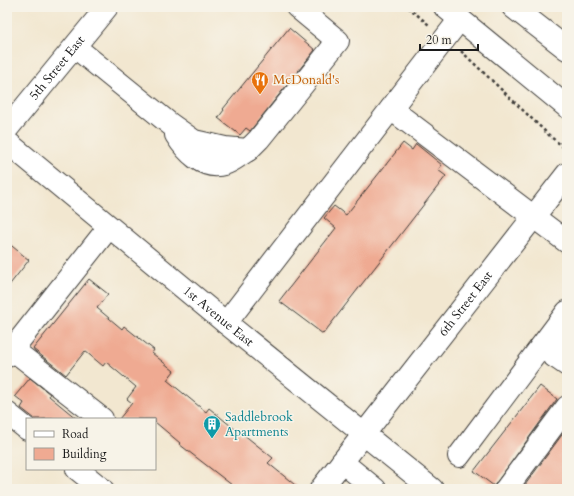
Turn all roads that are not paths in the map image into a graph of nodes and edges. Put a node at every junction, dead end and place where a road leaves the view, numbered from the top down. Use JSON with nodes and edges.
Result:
{"nodes":[{"id":1,"x":107,"y":7,"type":"edge"},
{"id":2,"x":297,"y":7,"type":"edge"},
{"id":3,"x":513,"y":7,"type":"edge"},
{"id":4,"x":453,"y":13,"type":"edge"},
{"id":5,"x":75,"y":47,"type":"junction"},
{"id":6,"x":567,"y":49,"type":"edge"},
{"id":7,"x":567,"y":107,"type":"edge"},
{"id":8,"x":391,"y":109,"type":"junction"},
{"id":9,"x":7,"y":130,"type":"edge"},
{"id":10,"x":7,"y":142,"type":"edge"},
{"id":11,"x":567,"y":174,"type":"edge"},
{"id":12,"x":534,"y":216,"type":"junction"},
{"id":13,"x":109,"y":227,"type":"junction"},
{"id":14,"x":567,"y":242,"type":"edge"},
{"id":15,"x":567,"y":312,"type":"edge"},
{"id":16,"x":226,"y":323,"type":"junction"},
{"id":17,"x":10,"y":352,"type":"edge"},
{"id":18,"x":558,"y":353,"type":"edge"},
{"id":19,"x":567,"y":407,"type":"edge"},
{"id":20,"x":7,"y":413,"type":"edge"},
{"id":21,"x":101,"y":418,"type":"edge"},
{"id":22,"x":26,"y":428,"type":"edge"},
{"id":23,"x":364,"y":434,"type":"junction"},
{"id":24,"x":459,"y":456,"type":"dead end"},
{"id":25,"x":342,"y":462,"type":"junction"},
{"id":26,"x":78,"y":470,"type":"edge"},
{"id":27,"x":102,"y":489,"type":"edge"},
{"id":28,"x":321,"y":489,"type":"edge"},
{"id":29,"x":374,"y":489,"type":"edge"},
{"id":30,"x":432,"y":489,"type":"edge"},
{"id":31,"x":506,"y":489,"type":"edge"}],
"edges":[{"from":1,"to":5,"type":"street","name":"5th Street East"},
{"from":2,"to":5,"type":"street"},
{"from":3,"to":6,"type":"street"},
{"from":4,"to":7,"type":"street"},
{"from":4,"to":8,"type":"street"},
{"from":5,"to":9,"type":"street","name":"5th Street East"},
{"from":8,"to":12,"type":"street"},
{"from":8,"to":16,"type":"street"},
{"from":10,"to":13,"type":"street","name":"1st Avenue East"},
{"from":11,"to":12,"type":"street","name":"6th Street East"},
{"from":12,"to":14,"type":"street"},
{"from":12,"to":23,"type":"street","name":"6th Street East"},
{"from":13,"to":16,"type":"street","name":"1st Avenue East"},
{"from":13,"to":17,"type":"street"},
{"from":15,"to":18,"type":"street"},
{"from":16,"to":23,"type":"street","name":"1st Avenue East"},
{"from":17,"to":21,"type":"street"},
{"from":18,"to":24,"type":"street"},
{"from":19,"to":31,"type":"street"},
{"from":20,"to":22,"type":"street"},
{"from":23,"to":25,"type":"street","name":"6th Street East"},
{"from":23,"to":30,"type":"street","name":"1st Avenue East"},
{"from":25,"to":28,"type":"street","name":"6th Street East"},
{"from":25,"to":29,"type":"street"},
{"from":26,"to":27,"type":"street"}]}
